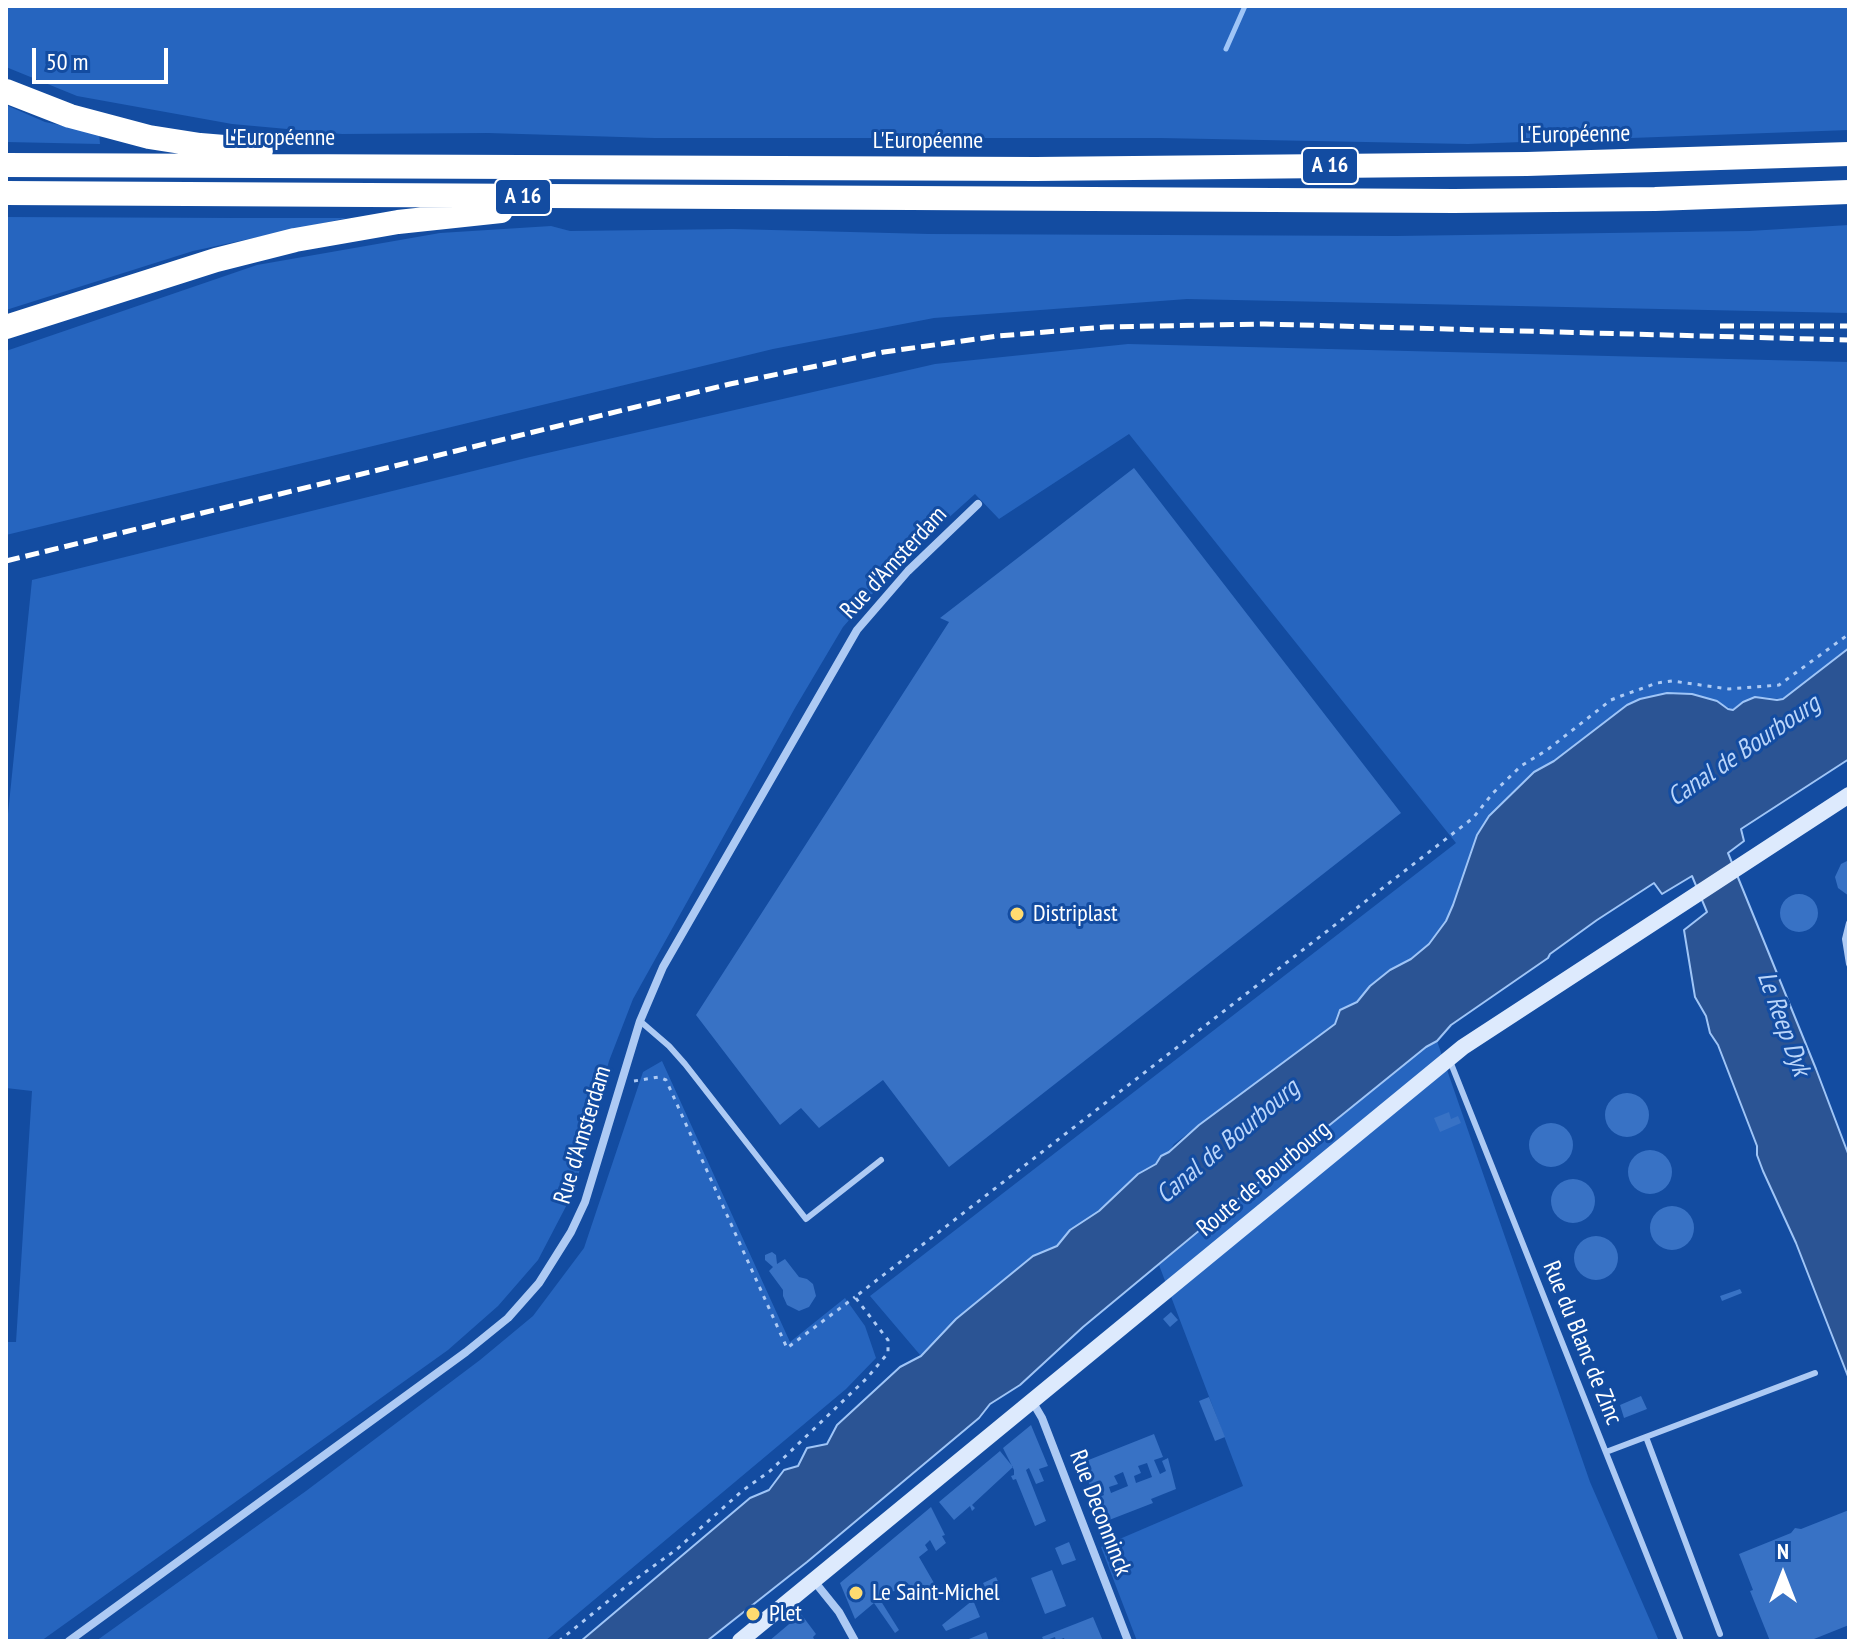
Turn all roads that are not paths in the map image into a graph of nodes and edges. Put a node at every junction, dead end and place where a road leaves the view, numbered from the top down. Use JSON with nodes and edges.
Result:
{"nodes":[{"id":1,"x":6,"y":91,"type":"edge"},
{"id":2,"x":1849,"y":154,"type":"edge"},
{"id":3,"x":6,"y":165,"type":"edge"},
{"id":4,"x":851,"y":168,"type":"junction"},
{"id":5,"x":1849,"y":192,"type":"edge"},
{"id":6,"x":6,"y":193,"type":"edge"},
{"id":7,"x":1040,"y":200,"type":"junction"},
{"id":8,"x":6,"y":327,"type":"edge"},
{"id":9,"x":978,"y":504,"type":"dead end"},
{"id":10,"x":1849,"y":795,"type":"edge"},
{"id":11,"x":1849,"y":923,"type":"edge"},
{"id":12,"x":1849,"y":964,"type":"edge"},
{"id":13,"x":640,"y":1021,"type":"junction"},
{"id":14,"x":1449,"y":1058,"type":"junction"},
{"id":15,"x":881,"y":1160,"type":"dead end"},
{"id":16,"x":1815,"y":1373,"type":"dead end"},
{"id":17,"x":1032,"y":1400,"type":"junction"},
{"id":18,"x":1646,"y":1437,"type":"junction"},
{"id":19,"x":1606,"y":1452,"type":"junction"},
{"id":20,"x":813,"y":1580,"type":"junction"},
{"id":21,"x":1720,"y":1634,"type":"dead end"},
{"id":22,"x":69,"y":1641,"type":"edge"},
{"id":23,"x":740,"y":1641,"type":"edge"},
{"id":24,"x":855,"y":1641,"type":"edge"},
{"id":25,"x":1128,"y":1641,"type":"edge"},
{"id":26,"x":1681,"y":1641,"type":"edge"}],
"edges":[{"from":1,"to":4,"type":"highway"},
{"from":2,"to":4,"type":"highway","name":"L'Européenne","number":"A 16"},
{"from":3,"to":4,"type":"highway","name":"L'Européenne","number":"A 16"},
{"from":5,"to":7,"type":"highway","number":"A 16"},
{"from":6,"to":7,"type":"highway","number":"A 16"},
{"from":7,"to":8,"type":"highway"},
{"from":9,"to":13,"type":"street","name":"Rue d'Amsterdam"},
{"from":10,"to":14,"type":"main road","name":"Route de Bourbourg"},
{"from":11,"to":12,"type":"lane"},
{"from":13,"to":15,"type":"lane"},
{"from":13,"to":22,"type":"street","name":"Rue d'Amsterdam"},
{"from":14,"to":17,"type":"main road","name":"Route de Bourbourg"},
{"from":14,"to":19,"type":"lane","name":"Rue du Blanc de Zinc"},
{"from":16,"to":18,"type":"lane"},
{"from":17,"to":20,"type":"main road","name":"Route de Bourbourg"},
{"from":17,"to":25,"type":"street","name":"Rue Deconninck"},
{"from":18,"to":19,"type":"lane"},
{"from":18,"to":21,"type":"lane"},
{"from":19,"to":26,"type":"lane","name":"Rue du Blanc de Zinc"},
{"from":20,"to":23,"type":"main road","name":"Route de Bourbourg"},
{"from":20,"to":24,"type":"street"}]}
